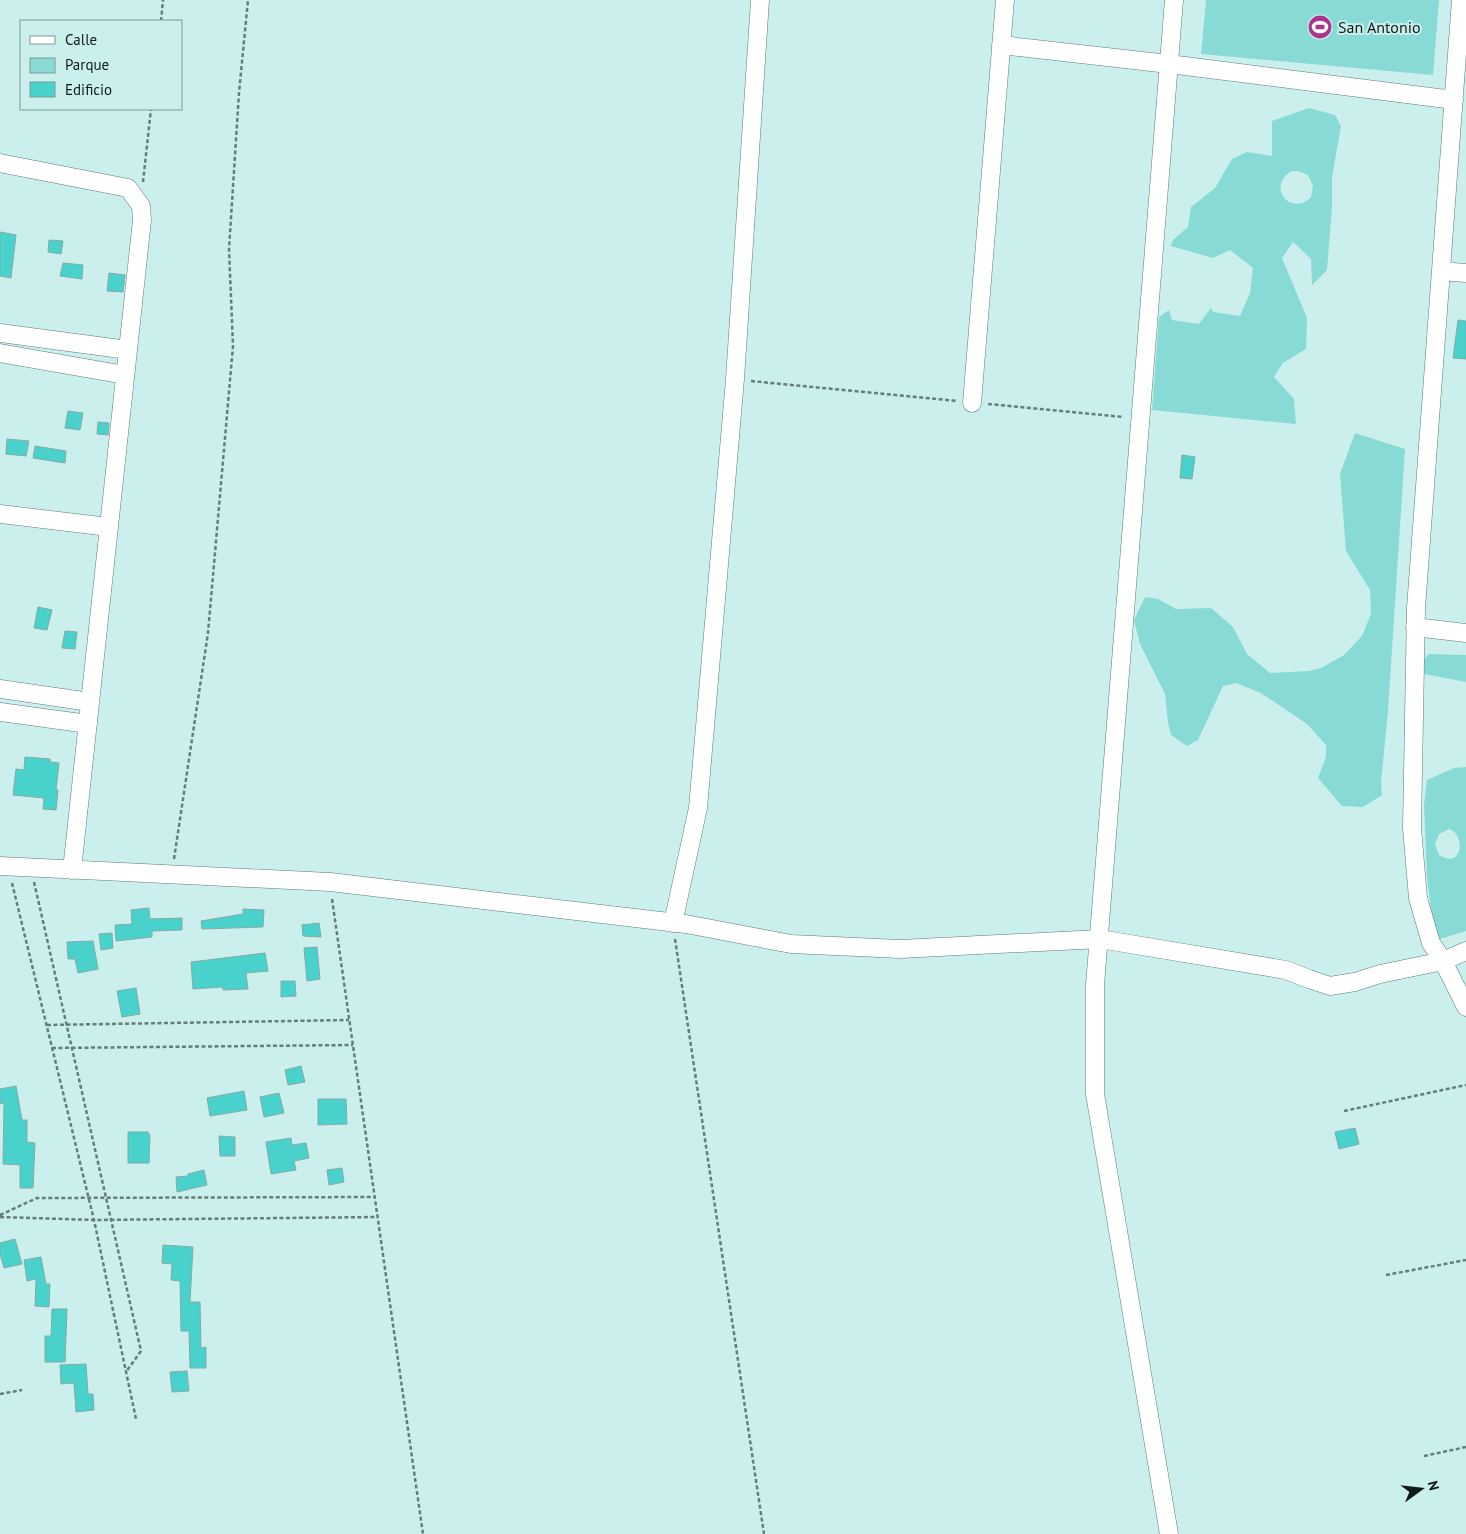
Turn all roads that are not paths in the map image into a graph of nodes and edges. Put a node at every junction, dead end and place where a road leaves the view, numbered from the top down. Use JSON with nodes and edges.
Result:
{"nodes":[{"id":1,"x":760,"y":0,"type":"edge"},
{"id":2,"x":1005,"y":0,"type":"edge"},
{"id":3,"x":1174,"y":0,"type":"edge"},
{"id":4,"x":1461,"y":0,"type":"edge"},
{"id":5,"x":1001,"y":45,"type":"junction"},
{"id":6,"x":1169,"y":64,"type":"junction"},
{"id":7,"x":1454,"y":100,"type":"junction"},
{"id":8,"x":0,"y":162,"type":"edge"},
{"id":9,"x":1441,"y":271,"type":"junction"},
{"id":10,"x":1466,"y":273,"type":"edge"},
{"id":11,"x":0,"y":333,"type":"edge"},
{"id":12,"x":128,"y":350,"type":"junction"},
{"id":13,"x":0,"y":353,"type":"edge"},
{"id":14,"x":125,"y":375,"type":"junction"},
{"id":15,"x":972,"y":402,"type":"road end"},
{"id":16,"x":0,"y":514,"type":"edge"},
{"id":17,"x":109,"y":527,"type":"junction"},
{"id":18,"x":1416,"y":627,"type":"junction"},
{"id":19,"x":1466,"y":633,"type":"edge"},
{"id":20,"x":0,"y":689,"type":"edge"},
{"id":21,"x":90,"y":702,"type":"junction"},
{"id":22,"x":0,"y":712,"type":"edge"},
{"id":23,"x":88,"y":724,"type":"junction"},
{"id":24,"x":4,"y":866,"type":"edge"},
{"id":25,"x":72,"y":870,"type":"junction"},
{"id":26,"x":673,"y":922,"type":"junction"},
{"id":27,"x":1100,"y":939,"type":"junction"},
{"id":28,"x":1466,"y":951,"type":"edge"},
{"id":29,"x":1443,"y":961,"type":"junction"},
{"id":30,"x":1466,"y":1007,"type":"edge"},
{"id":31,"x":1170,"y":1534,"type":"edge"}],
"edges":[{"from":1,"to":26,"type":"street"},
{"from":2,"to":5,"type":"street"},
{"from":3,"to":6,"type":"street"},
{"from":4,"to":7,"type":"street"},
{"from":5,"to":6,"type":"street"},
{"from":5,"to":15,"type":"street"},
{"from":6,"to":7,"type":"street"},
{"from":6,"to":27,"type":"street"},
{"from":7,"to":9,"type":"street"},
{"from":8,"to":12,"type":"street"},
{"from":9,"to":10,"type":"street"},
{"from":9,"to":18,"type":"street"},
{"from":11,"to":12,"type":"street"},
{"from":12,"to":14,"type":"street"},
{"from":13,"to":14,"type":"street"},
{"from":14,"to":17,"type":"street"},
{"from":16,"to":17,"type":"street"},
{"from":17,"to":21,"type":"street"},
{"from":18,"to":19,"type":"street"},
{"from":18,"to":29,"type":"street"},
{"from":20,"to":21,"type":"street"},
{"from":21,"to":23,"type":"street"},
{"from":22,"to":23,"type":"street"},
{"from":23,"to":25,"type":"street"},
{"from":24,"to":25,"type":"street"},
{"from":25,"to":26,"type":"street"},
{"from":26,"to":27,"type":"street"},
{"from":27,"to":29,"type":"street"},
{"from":27,"to":31,"type":"street"},
{"from":28,"to":29,"type":"street"},
{"from":29,"to":30,"type":"street"}]}
